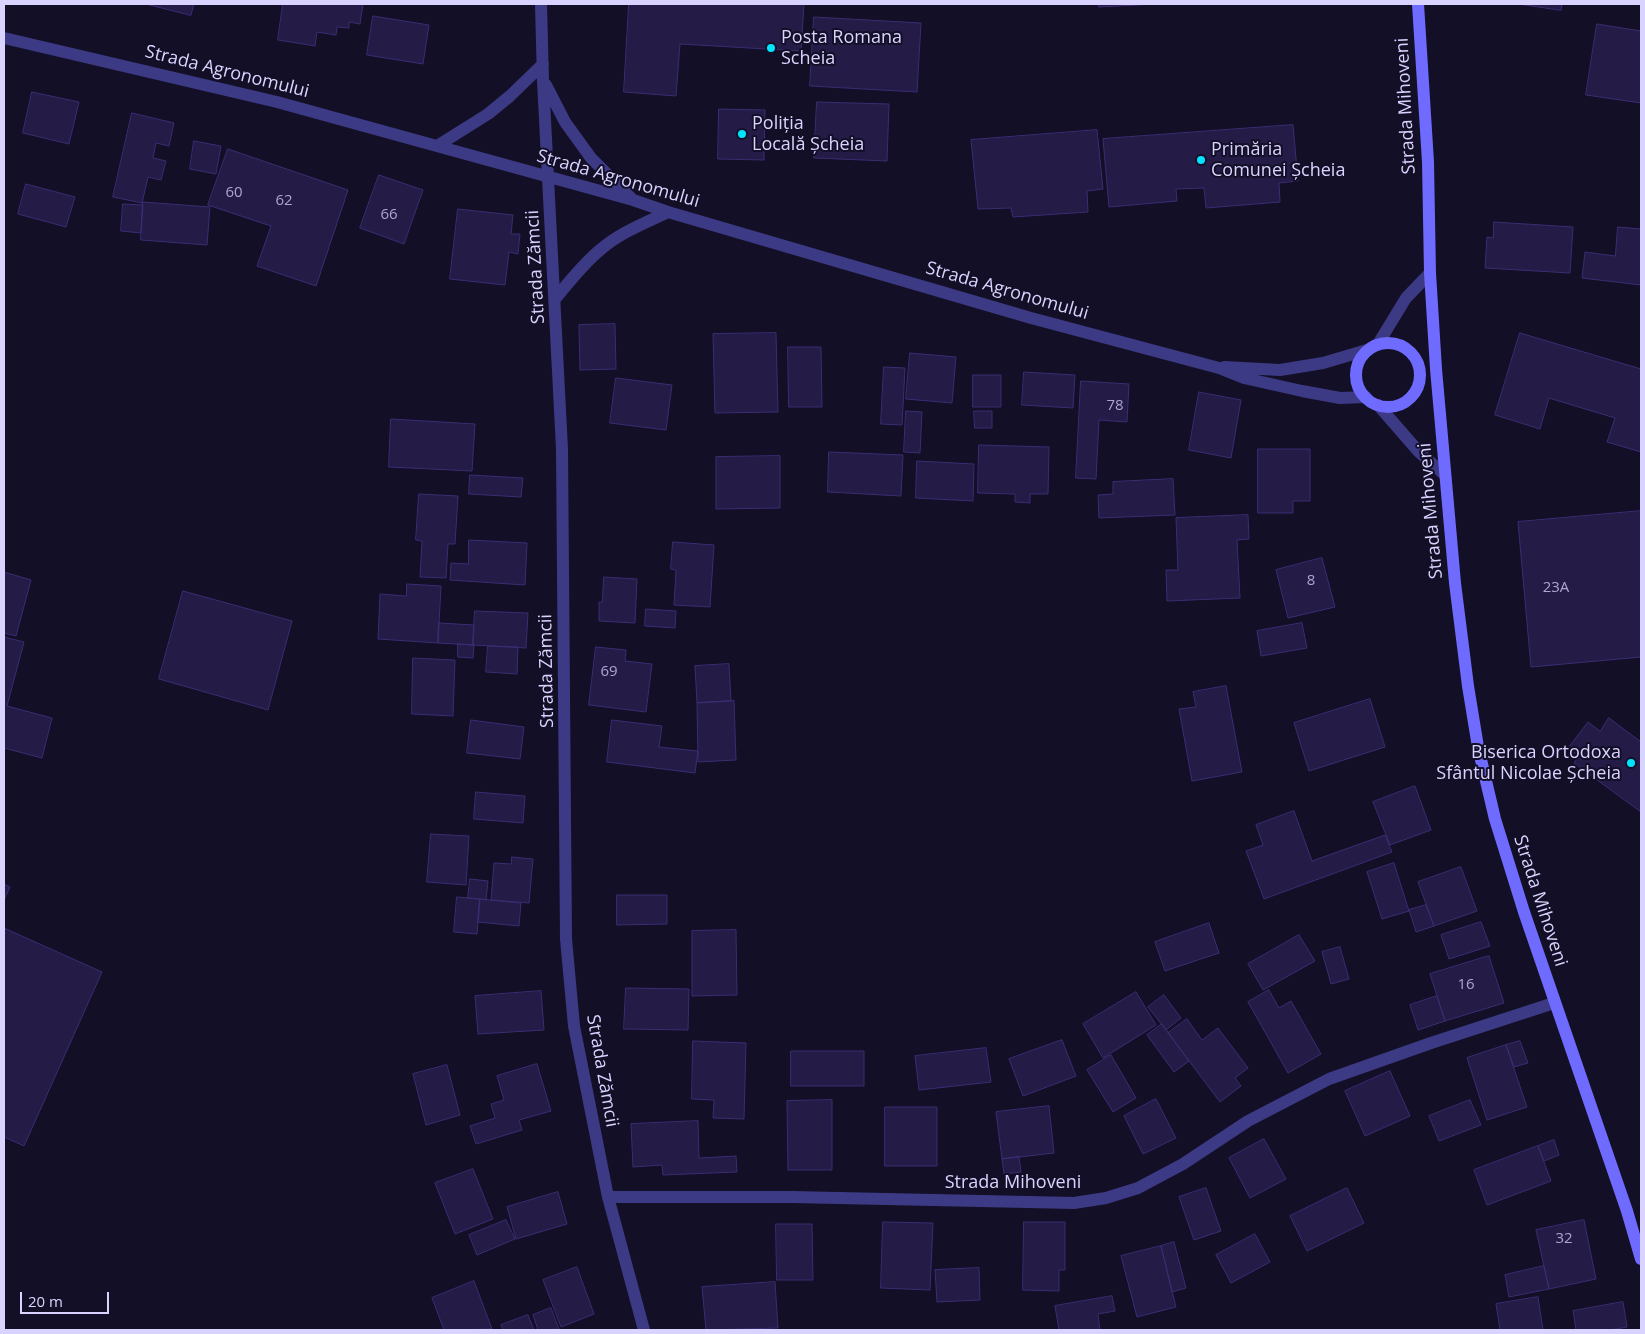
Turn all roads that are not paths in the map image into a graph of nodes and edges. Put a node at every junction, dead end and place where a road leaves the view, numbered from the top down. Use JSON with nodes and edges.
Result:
{"nodes":[{"id":1,"x":541,"y":4,"type":"edge"},
{"id":2,"x":1418,"y":4,"type":"edge"},
{"id":3,"x":4,"y":38,"type":"edge"},
{"id":4,"x":543,"y":64,"type":"junction"},
{"id":5,"x":543,"y":81,"type":"junction"},
{"id":6,"x":437,"y":146,"type":"junction"},
{"id":7,"x":549,"y":177,"type":"junction"},
{"id":8,"x":632,"y":200,"type":"junction"},
{"id":9,"x":668,"y":212,"type":"junction"},
{"id":10,"x":1430,"y":273,"type":"junction"},
{"id":11,"x":555,"y":299,"type":"junction"},
{"id":12,"x":1373,"y":347,"type":"junction"},
{"id":13,"x":1412,"y":354,"type":"junction"},
{"id":14,"x":1219,"y":368,"type":"junction"},
{"id":15,"x":1436,"y":369,"type":"junction"},
{"id":16,"x":1417,"y":387,"type":"junction"},
{"id":17,"x":1366,"y":397,"type":"junction"},
{"id":18,"x":1378,"y":405,"type":"junction"},
{"id":19,"x":1445,"y":475,"type":"junction"},
{"id":20,"x":1554,"y":1003,"type":"junction"},
{"id":21,"x":608,"y":1197,"type":"junction"},
{"id":22,"x":1641,"y":1258,"type":"edge"},
{"id":23,"x":644,"y":1330,"type":"edge"}],
"edges":[{"from":1,"to":4,"type":"street","name":"Strada Zămcii"},
{"from":2,"to":10,"type":"main road","name":"Strada Mihoveni"},
{"from":3,"to":6,"type":"street","name":"Strada Agronomului"},
{"from":4,"to":5,"type":"street","name":"Strada Zămcii"},
{"from":4,"to":6,"type":"street"},
{"from":5,"to":7,"type":"street","name":"Strada Zămcii"},
{"from":5,"to":8,"type":"street"},
{"from":6,"to":7,"type":"street","name":"Strada Agronomului"},
{"from":7,"to":8,"type":"street","name":"Strada Agronomului"},
{"from":7,"to":11,"type":"street","name":"Strada Zămcii"},
{"from":8,"to":9,"type":"street","name":"Strada Agronomului"},
{"from":9,"to":11,"type":"street"},
{"from":9,"to":14,"type":"street","name":"Strada Agronomului"},
{"from":10,"to":12,"type":"street"},
{"from":10,"to":15,"type":"main road","name":"Strada Mihoveni"},
{"from":11,"to":21,"type":"street","name":"Strada Zămcii"},
{"from":12,"to":13,"type":"main road"},
{"from":12,"to":14,"type":"street","name":"Strada Agronomului"},
{"from":12,"to":17,"type":"main road"},
{"from":13,"to":15,"type":"main road"},
{"from":13,"to":16,"type":"main road"},
{"from":14,"to":17,"type":"street","name":"Strada Agronomului"},
{"from":15,"to":16,"type":"main road"},
{"from":15,"to":19,"type":"main road","name":"Strada Mihoveni"},
{"from":16,"to":18,"type":"main road"},
{"from":17,"to":18,"type":"main road"},
{"from":18,"to":19,"type":"street"},
{"from":19,"to":20,"type":"main road","name":"Strada Mihoveni"},
{"from":20,"to":21,"type":"street","name":"Strada Mihoveni"},
{"from":20,"to":22,"type":"main road","name":"Strada Mihoveni"},
{"from":21,"to":23,"type":"street","name":"Strada Zămcii"}]}
